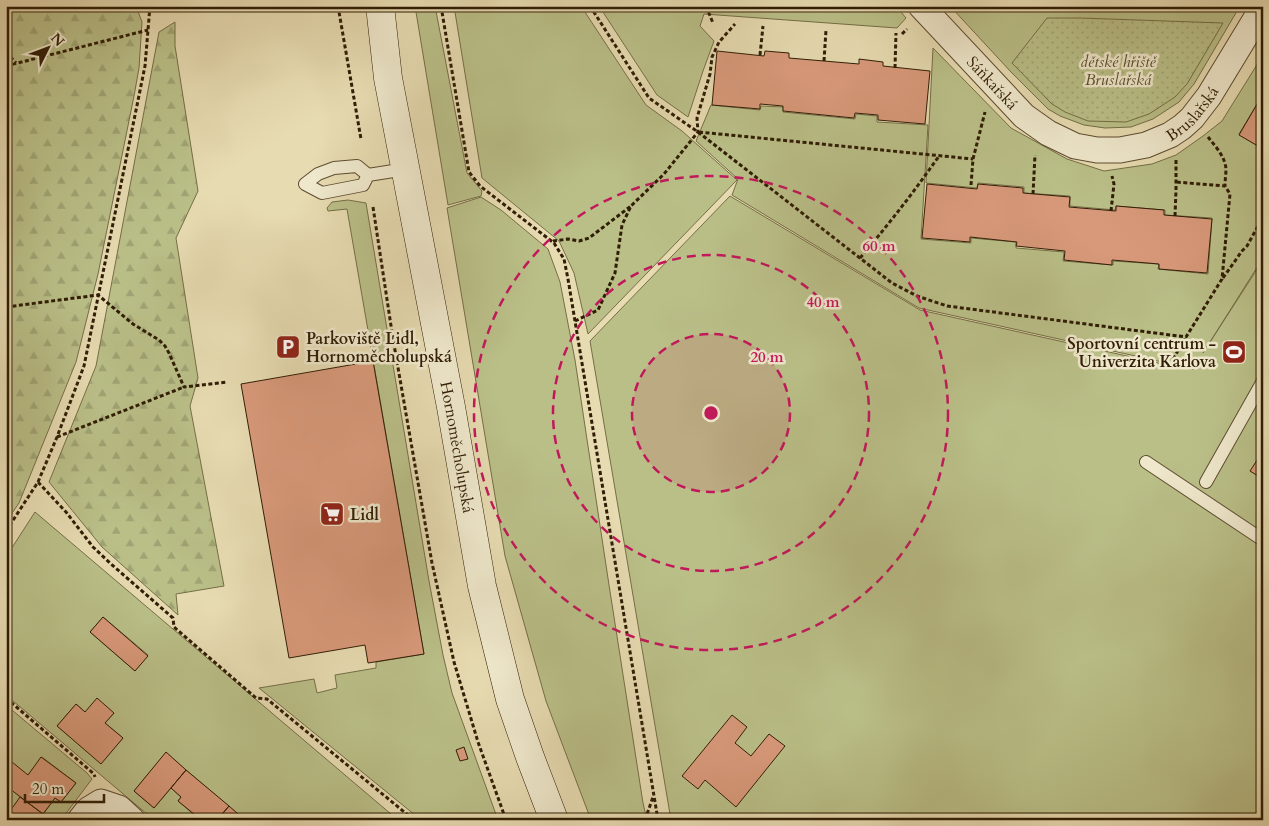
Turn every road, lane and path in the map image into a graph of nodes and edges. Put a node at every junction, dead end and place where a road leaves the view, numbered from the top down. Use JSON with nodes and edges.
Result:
{"nodes":[{"id":1,"x":150,"y":6,"type":"edge"},
{"id":2,"x":338,"y":6,"type":"edge"},
{"id":3,"x":380,"y":6,"type":"edge"},
{"id":4,"x":441,"y":6,"type":"edge"},
{"id":5,"x":590,"y":6,"type":"edge"},
{"id":6,"x":706,"y":6,"type":"edge"},
{"id":7,"x":921,"y":6,"type":"edge"},
{"id":8,"x":1263,"y":8,"type":"edge"},
{"id":9,"x":714,"y":23,"type":"dead end"},
{"id":10,"x":735,"y":24,"type":"dead end"},
{"id":11,"x":764,"y":26,"type":"dead end"},
{"id":12,"x":148,"y":30,"type":"junction"},
{"id":13,"x":826,"y":30,"type":"dead end"},
{"id":14,"x":896,"y":33,"type":"dead end"},
{"id":15,"x":6,"y":52,"type":"edge"},
{"id":16,"x":760,"y":55,"type":"dead end"},
{"id":17,"x":824,"y":61,"type":"dead end"},
{"id":18,"x":16,"y":63,"type":"junction"},
{"id":19,"x":6,"y":66,"type":"edge"},
{"id":20,"x":895,"y":68,"type":"dead end"},
{"id":21,"x":985,"y":111,"type":"dead end"},
{"id":22,"x":698,"y":132,"type":"junction"},
{"id":23,"x":1205,"y":132,"type":"dead end"},
{"id":24,"x":361,"y":139,"type":"dead end"},
{"id":25,"x":1075,"y":146,"type":"joint"},
{"id":26,"x":1176,"y":151,"type":"dead end"},
{"id":27,"x":939,"y":156,"type":"junction"},
{"id":28,"x":973,"y":159,"type":"junction"},
{"id":29,"x":1034,"y":165,"type":"dead end"},
{"id":30,"x":406,"y":169,"type":"junction"},
{"id":31,"x":368,"y":175,"type":"dead end"},
{"id":32,"x":1176,"y":182,"type":"junction"},
{"id":33,"x":1114,"y":184,"type":"dead end"},
{"id":34,"x":971,"y":185,"type":"dead end"},
{"id":35,"x":1225,"y":186,"type":"junction"},
{"id":36,"x":1033,"y":194,"type":"dead end"},
{"id":37,"x":631,"y":206,"type":"junction"},
{"id":38,"x":373,"y":207,"type":"dead end"},
{"id":39,"x":1111,"y":210,"type":"dead end"},
{"id":40,"x":1175,"y":216,"type":"dead end"},
{"id":41,"x":1263,"y":217,"type":"edge"},
{"id":42,"x":552,"y":242,"type":"junction"},
{"id":43,"x":860,"y":258,"type":"junction"},
{"id":44,"x":1222,"y":279,"type":"junction"},
{"id":45,"x":98,"y":295,"type":"junction"},
{"id":46,"x":6,"y":307,"type":"edge"},
{"id":47,"x":575,"y":321,"type":"junction"},
{"id":48,"x":1186,"y":337,"type":"junction"},
{"id":49,"x":1173,"y":359,"type":"dead end"},
{"id":50,"x":227,"y":382,"type":"dead end"},
{"id":51,"x":1263,"y":382,"type":"edge"},
{"id":52,"x":184,"y":387,"type":"junction"},
{"id":53,"x":57,"y":437,"type":"junction"},
{"id":54,"x":1146,"y":462,"type":"dead end"},
{"id":55,"x":38,"y":482,"type":"junction"},
{"id":56,"x":1206,"y":482,"type":"dead end"},
{"id":57,"x":6,"y":531,"type":"edge"},
{"id":58,"x":1263,"y":540,"type":"edge"},
{"id":59,"x":6,"y":698,"type":"edge"},
{"id":60,"x":654,"y":794,"type":"junction"},
{"id":61,"x":101,"y":802,"type":"junction"},
{"id":62,"x":80,"y":820,"type":"edge"},
{"id":63,"x":132,"y":820,"type":"edge"},
{"id":64,"x":414,"y":820,"type":"edge"},
{"id":65,"x":506,"y":820,"type":"edge"},
{"id":66,"x":554,"y":820,"type":"edge"},
{"id":67,"x":645,"y":820,"type":"edge"},
{"id":68,"x":658,"y":820,"type":"edge"}],
"edges":[{"from":1,"to":12,"type":"path"},
{"from":2,"to":24,"type":"path"},
{"from":3,"to":30,"type":"street","name":"Hornoměcholupská"},
{"from":4,"to":42,"type":"path"},
{"from":5,"to":22,"type":"path"},
{"from":6,"to":9,"type":"path"},
{"from":7,"to":25,"type":"street","name":"Sáňkařská"},
{"from":8,"to":25,"type":"street","name":"Bruslařská"},
{"from":10,"to":22,"type":"path"},
{"from":11,"to":16,"type":"path"},
{"from":12,"to":18,"type":"path"},
{"from":12,"to":45,"type":"path"},
{"from":13,"to":17,"type":"path"},
{"from":14,"to":20,"type":"path"},
{"from":15,"to":18,"type":"path"},
{"from":18,"to":19,"type":"path"},
{"from":21,"to":28,"type":"path"},
{"from":22,"to":27,"type":"path"},
{"from":22,"to":37,"type":"path"},
{"from":22,"to":43,"type":"path"},
{"from":23,"to":35,"type":"path"},
{"from":26,"to":32,"type":"path"},
{"from":27,"to":28,"type":"path"},
{"from":27,"to":43,"type":"path"},
{"from":28,"to":34,"type":"path"},
{"from":29,"to":36,"type":"path"},
{"from":30,"to":31,"type":"lane"},
{"from":30,"to":66,"type":"street","name":"Hornoměcholupská"},
{"from":32,"to":35,"type":"path"},
{"from":32,"to":40,"type":"path"},
{"from":33,"to":39,"type":"path"},
{"from":35,"to":44,"type":"path"},
{"from":37,"to":42,"type":"path"},
{"from":37,"to":47,"type":"path"},
{"from":38,"to":65,"type":"path"},
{"from":41,"to":44,"type":"path"},
{"from":42,"to":47,"type":"path"},
{"from":43,"to":48,"type":"path"},
{"from":44,"to":48,"type":"path"},
{"from":45,"to":46,"type":"path"},
{"from":45,"to":52,"type":"path"},
{"from":45,"to":53,"type":"path"},
{"from":47,"to":60,"type":"path"},
{"from":48,"to":49,"type":"path"},
{"from":50,"to":52,"type":"path"},
{"from":51,"to":56,"type":"lane"},
{"from":52,"to":53,"type":"path"},
{"from":53,"to":55,"type":"path"},
{"from":54,"to":58,"type":"lane"},
{"from":55,"to":57,"type":"path"},
{"from":55,"to":64,"type":"path"},
{"from":59,"to":61,"type":"path"},
{"from":60,"to":67,"type":"path"},
{"from":60,"to":68,"type":"path"},
{"from":61,"to":62,"type":"street"},
{"from":61,"to":63,"type":"street"}]}
